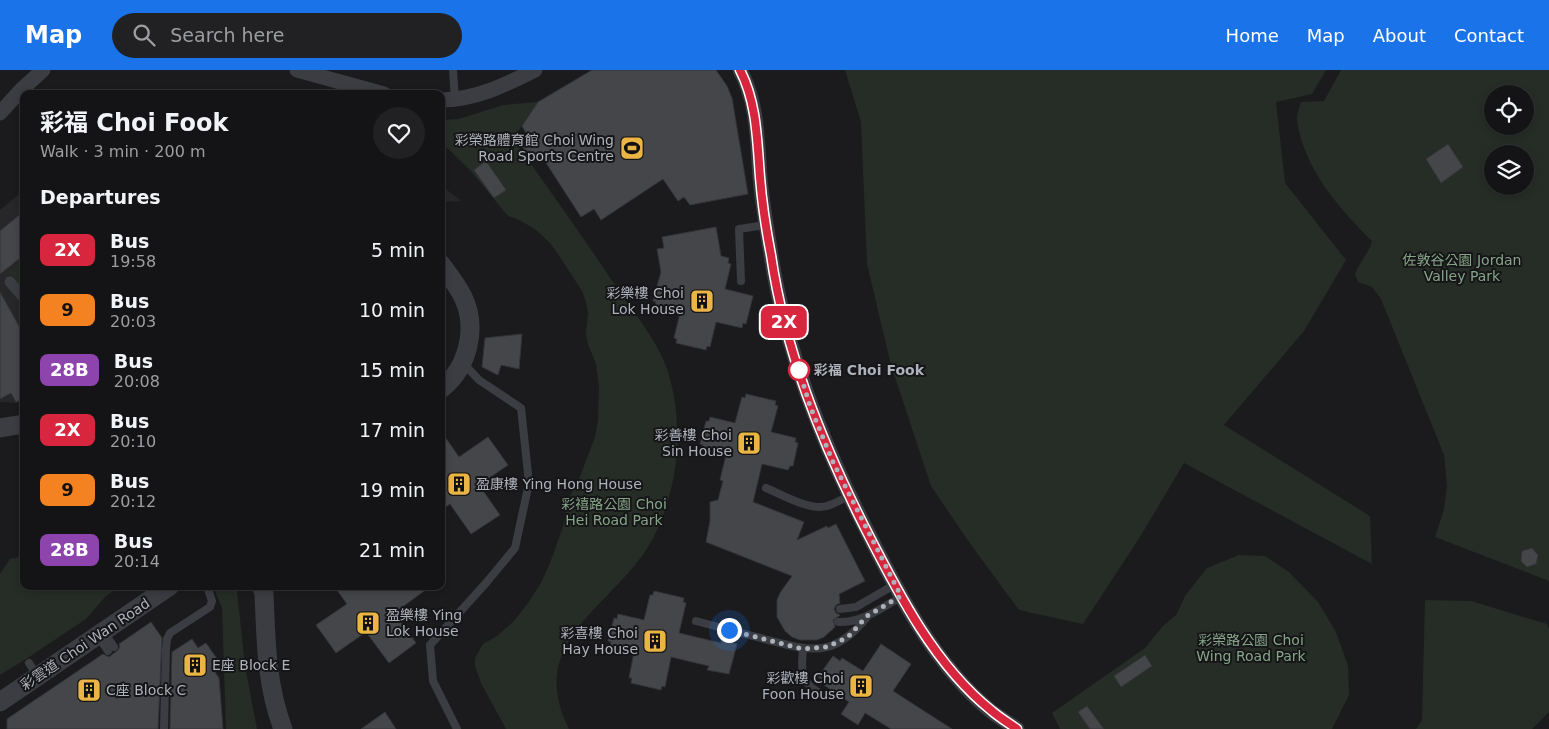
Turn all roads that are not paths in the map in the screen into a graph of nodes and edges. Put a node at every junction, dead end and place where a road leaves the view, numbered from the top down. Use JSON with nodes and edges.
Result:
{"nodes":[{"id":1,"x":44,"y":70,"type":"edge"},
{"id":2,"x":297,"y":70,"type":"edge"},
{"id":3,"x":452,"y":70,"type":"edge"},
{"id":4,"x":535,"y":70,"type":"edge"},
{"id":5,"x":740,"y":70,"type":"edge"},
{"id":6,"x":21,"y":90,"type":"edge"},
{"id":7,"x":370,"y":90,"type":"edge"},
{"id":8,"x":20,"y":91,"type":"edge"},
{"id":9,"x":448,"y":100,"type":"edge"},
{"id":10,"x":0,"y":112,"type":"edge"},
{"id":11,"x":766,"y":225,"type":"junction"},
{"id":12,"x":445,"y":269,"type":"edge"},
{"id":13,"x":741,"y":281,"type":"dead end"},
{"id":14,"x":10,"y":282,"type":"dead end"},
{"id":15,"x":20,"y":293,"type":"edge"},
{"id":16,"x":463,"y":362,"type":"junction"},
{"id":17,"x":445,"y":385,"type":"edge"},
{"id":18,"x":0,"y":415,"type":"edge"},
{"id":19,"x":20,"y":415,"type":"edge"},
{"id":20,"x":20,"y":425,"type":"edge"},
{"id":21,"x":0,"y":428,"type":"edge"},
{"id":22,"x":766,"y":488,"type":"dead end"},
{"id":23,"x":849,"y":496,"type":"junction"},
{"id":24,"x":165,"y":590,"type":"edge"},
{"id":25,"x":208,"y":590,"type":"edge"},
{"id":26,"x":263,"y":590,"type":"edge"},
{"id":27,"x":898,"y":591,"type":"junction"},
{"id":28,"x":840,"y":609,"type":"dead end"},
{"id":29,"x":867,"y":616,"type":"junction"},
{"id":30,"x":696,"y":621,"type":"dead end"},
{"id":31,"x":838,"y":622,"type":"dead end"},
{"id":32,"x":803,"y":649,"type":"junction"},
{"id":33,"x":818,"y":692,"type":"dead end"},
{"id":34,"x":0,"y":702,"type":"edge"},
{"id":35,"x":164,"y":729,"type":"edge"},
{"id":36,"x":283,"y":729,"type":"edge"},
{"id":37,"x":457,"y":729,"type":"edge"},
{"id":38,"x":1017,"y":729,"type":"edge"}],
"edges":[{"from":1,"to":6,"type":"street"},
{"from":2,"to":7,"type":"street"},
{"from":3,"to":9,"type":"lane"},
{"from":4,"to":9,"type":"street"},
{"from":5,"to":11,"type":"street"},
{"from":8,"to":10,"type":"street"},
{"from":11,"to":13,"type":"lane"},
{"from":11,"to":23,"type":"street"},
{"from":12,"to":16,"type":"street"},
{"from":14,"to":15,"type":"street"},
{"from":16,"to":17,"type":"street"},
{"from":16,"to":37,"type":"lane"},
{"from":18,"to":19,"type":"street"},
{"from":20,"to":21,"type":"street"},
{"from":22,"to":23,"type":"lane"},
{"from":23,"to":27,"type":"street"},
{"from":24,"to":34,"type":"street","name":"彩雲道 Choi Wan Road"},
{"from":25,"to":35,"type":"lane"},
{"from":26,"to":36,"type":"street"},
{"from":27,"to":28,"type":"lane"},
{"from":27,"to":29,"type":"lane"},
{"from":27,"to":38,"type":"street"},
{"from":29,"to":31,"type":"lane"},
{"from":29,"to":32,"type":"lane"},
{"from":30,"to":32,"type":"lane"},
{"from":32,"to":33,"type":"lane"}]}
